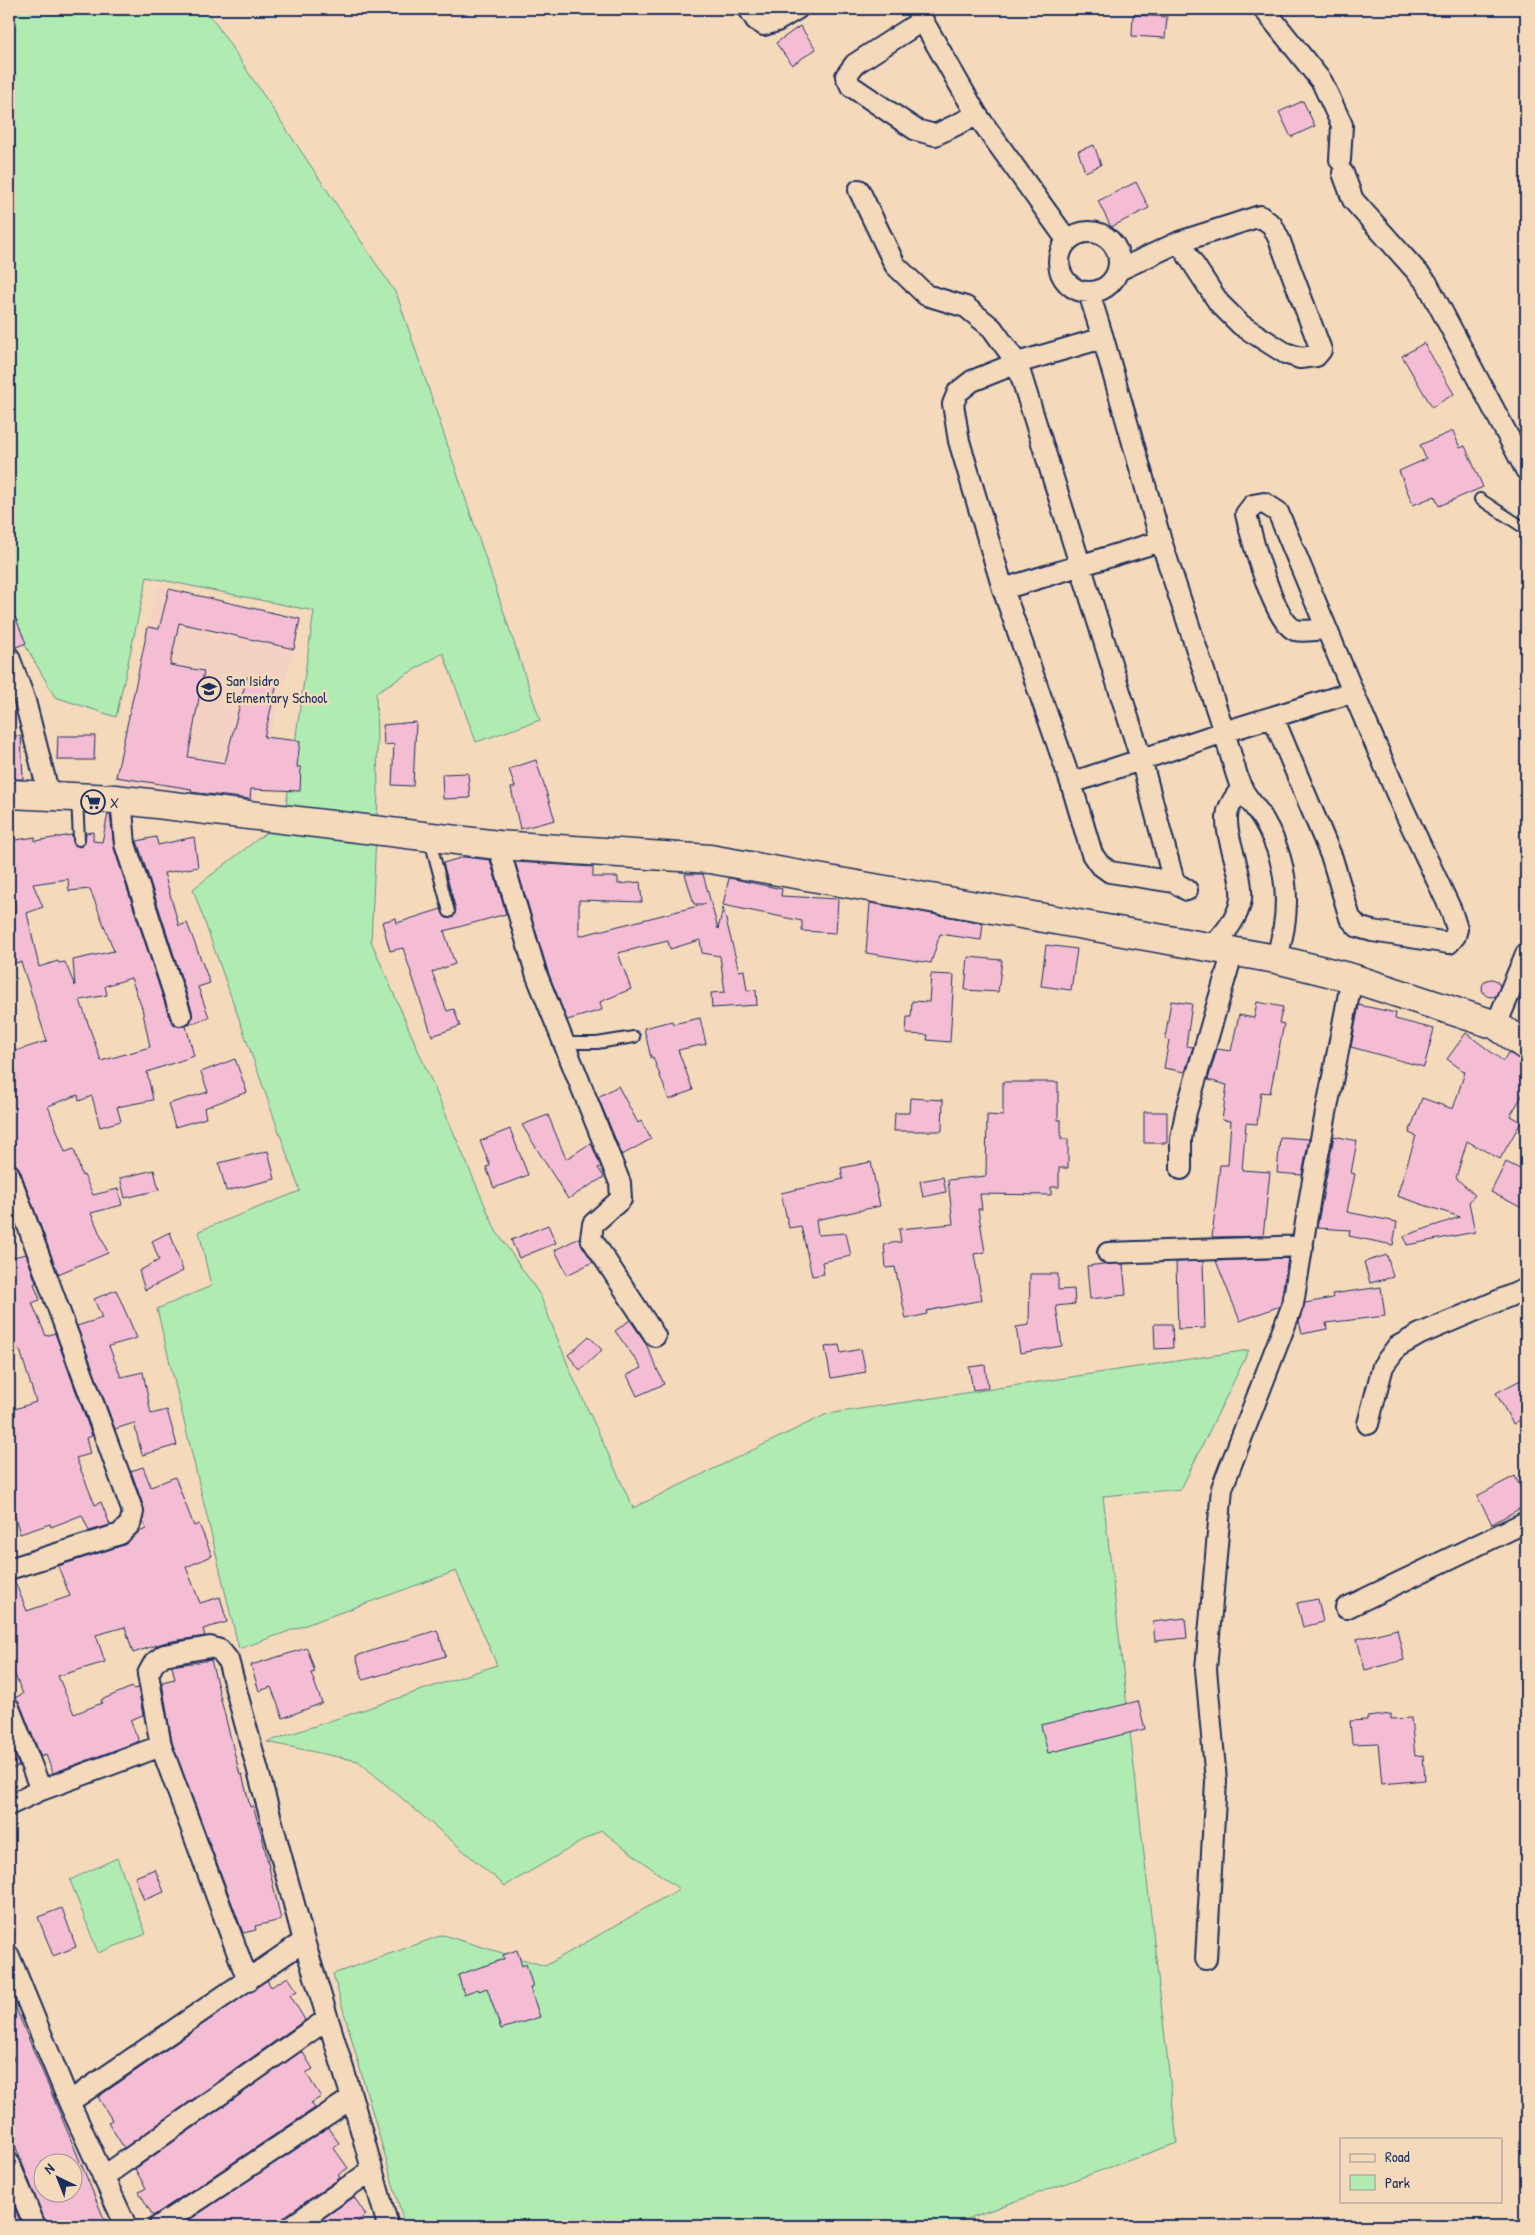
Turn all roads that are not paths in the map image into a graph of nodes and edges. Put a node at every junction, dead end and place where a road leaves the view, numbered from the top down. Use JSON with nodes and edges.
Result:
{"nodes":[{"id":1,"x":749,"y":9,"type":"edge"},
{"id":2,"x":797,"y":9,"type":"edge"},
{"id":3,"x":1264,"y":9,"type":"edge"},
{"id":4,"x":919,"y":14,"type":"edge"},
{"id":5,"x":978,"y":115,"type":"junction"},
{"id":6,"x":859,"y":190,"type":"dead end"},
{"id":7,"x":1067,"y":240,"type":"junction"},
{"id":8,"x":1179,"y":242,"type":"junction"},
{"id":9,"x":1119,"y":270,"type":"junction"},
{"id":10,"x":1089,"y":293,"type":"junction"},
{"id":11,"x":1102,"y":338,"type":"junction"},
{"id":12,"x":1017,"y":363,"type":"junction"},
{"id":13,"x":1526,"y":470,"type":"edge"},
{"id":14,"x":1480,"y":499,"type":"dead end"},
{"id":15,"x":1526,"y":529,"type":"edge"},
{"id":16,"x":1161,"y":541,"type":"junction"},
{"id":17,"x":1082,"y":563,"type":"junction"},
{"id":18,"x":1003,"y":589,"type":"junction"},
{"id":19,"x":1326,"y":629,"type":"junction"},
{"id":20,"x":9,"y":657,"type":"edge"},
{"id":21,"x":1353,"y":692,"type":"junction"},
{"id":22,"x":1272,"y":717,"type":"junction"},
{"id":23,"x":1224,"y":732,"type":"junction"},
{"id":24,"x":1142,"y":759,"type":"junction"},
{"id":25,"x":1072,"y":783,"type":"junction"},
{"id":26,"x":1242,"y":788,"type":"junction"},
{"id":27,"x":9,"y":794,"type":"edge"},
{"id":28,"x":49,"y":795,"type":"junction"},
{"id":29,"x":77,"y":796,"type":"junction"},
{"id":30,"x":120,"y":799,"type":"junction"},
{"id":31,"x":429,"y":836,"type":"junction"},
{"id":32,"x":79,"y":840,"type":"dead end"},
{"id":33,"x":498,"y":845,"type":"junction"},
{"id":34,"x":450,"y":912,"type":"dead end"},
{"id":35,"x":1222,"y":949,"type":"junction"},
{"id":36,"x":1526,"y":954,"type":"edge"},
{"id":37,"x":1276,"y":959,"type":"junction"},
{"id":38,"x":1352,"y":978,"type":"junction"},
{"id":39,"x":181,"y":1015,"type":"dead end"},
{"id":40,"x":1496,"y":1025,"type":"junction"},
{"id":41,"x":634,"y":1037,"type":"dead end"},
{"id":42,"x":1525,"y":1041,"type":"edge"},
{"id":43,"x":563,"y":1043,"type":"junction"},
{"id":44,"x":1181,"y":1169,"type":"dead end"},
{"id":45,"x":9,"y":1174,"type":"edge"},
{"id":46,"x":1302,"y":1246,"type":"junction"},
{"id":47,"x":1108,"y":1252,"type":"dead end"},
{"id":48,"x":1526,"y":1289,"type":"edge"},
{"id":49,"x":655,"y":1336,"type":"dead end"},
{"id":50,"x":1368,"y":1424,"type":"dead end"},
{"id":51,"x":1526,"y":1522,"type":"edge"},
{"id":52,"x":9,"y":1569,"type":"edge"},
{"id":53,"x":1346,"y":1608,"type":"dead end"},
{"id":54,"x":9,"y":1708,"type":"edge"},
{"id":55,"x":162,"y":1746,"type":"junction"},
{"id":56,"x":40,"y":1790,"type":"junction"},
{"id":57,"x":9,"y":1805,"type":"edge"},
{"id":58,"x":304,"y":1942,"type":"junction"},
{"id":59,"x":9,"y":1956,"type":"edge"},
{"id":60,"x":1206,"y":1959,"type":"dead end"},
{"id":61,"x":248,"y":1981,"type":"junction"},
{"id":62,"x":326,"y":2020,"type":"junction"},
{"id":63,"x":352,"y":2098,"type":"junction"},
{"id":64,"x":69,"y":2102,"type":"junction"},
{"id":65,"x":9,"y":2163,"type":"edge"},
{"id":66,"x":372,"y":2170,"type":"junction"},
{"id":67,"x":103,"y":2177,"type":"junction"},
{"id":68,"x":35,"y":2226,"type":"edge"},
{"id":69,"x":126,"y":2226,"type":"edge"},
{"id":70,"x":159,"y":2226,"type":"edge"},
{"id":71,"x":292,"y":2226,"type":"edge"},
{"id":72,"x":388,"y":2226,"type":"edge"}],
"edges":[{"from":1,"to":2,"type":"street"},
{"from":3,"to":13,"type":"street"},
{"from":4,"to":5,"type":"street"},
{"from":4,"to":5,"type":"street"},
{"from":5,"to":7,"type":"street"},
{"from":6,"to":12,"type":"street"},
{"from":7,"to":9,"type":"street"},
{"from":7,"to":10,"type":"street"},
{"from":8,"to":8,"type":"street"},
{"from":8,"to":9,"type":"street"},
{"from":9,"to":10,"type":"street"},
{"from":10,"to":11,"type":"street"},
{"from":11,"to":12,"type":"street"},
{"from":11,"to":16,"type":"street"},
{"from":12,"to":17,"type":"street"},
{"from":12,"to":18,"type":"street"},
{"from":14,"to":15,"type":"lane"},
{"from":16,"to":17,"type":"street"},
{"from":16,"to":23,"type":"street"},
{"from":17,"to":18,"type":"street"},
{"from":17,"to":24,"type":"street"},
{"from":18,"to":25,"type":"street"},
{"from":19,"to":19,"type":"street"},
{"from":19,"to":21,"type":"street"},
{"from":20,"to":28,"type":"street"},
{"from":21,"to":22,"type":"street"},
{"from":21,"to":22,"type":"street"},
{"from":22,"to":23,"type":"street"},
{"from":23,"to":24,"type":"street"},
{"from":23,"to":26,"type":"street"},
{"from":24,"to":25,"type":"street"},
{"from":24,"to":25,"type":"street"},
{"from":26,"to":35,"type":"street"},
{"from":26,"to":37,"type":"street"},
{"from":27,"to":28,"type":"street"},
{"from":28,"to":29,"type":"street"},
{"from":29,"to":30,"type":"street"},
{"from":29,"to":32,"type":"lane"},
{"from":30,"to":31,"type":"street"},
{"from":30,"to":39,"type":"street"},
{"from":31,"to":33,"type":"street"},
{"from":31,"to":34,"type":"lane"},
{"from":33,"to":35,"type":"street"},
{"from":33,"to":43,"type":"street"},
{"from":35,"to":37,"type":"street"},
{"from":35,"to":44,"type":"street"},
{"from":36,"to":40,"type":"street"},
{"from":37,"to":38,"type":"street"},
{"from":38,"to":40,"type":"street"},
{"from":38,"to":46,"type":"street"},
{"from":40,"to":42,"type":"street"},
{"from":41,"to":43,"type":"lane"},
{"from":43,"to":49,"type":"street"},
{"from":45,"to":52,"type":"street"},
{"from":46,"to":47,"type":"street"},
{"from":46,"to":60,"type":"street"},
{"from":48,"to":50,"type":"street"},
{"from":51,"to":53,"type":"street"},
{"from":54,"to":56,"type":"street"},
{"from":55,"to":56,"type":"street"},
{"from":55,"to":58,"type":"street"},
{"from":55,"to":61,"type":"street"},
{"from":56,"to":57,"type":"street"},
{"from":58,"to":61,"type":"street"},
{"from":58,"to":62,"type":"street"},
{"from":59,"to":64,"type":"street"},
{"from":61,"to":64,"type":"street"},
{"from":62,"to":63,"type":"street"},
{"from":62,"to":67,"type":"street"},
{"from":63,"to":66,"type":"street"},
{"from":63,"to":70,"type":"street"},
{"from":64,"to":67,"type":"street"},
{"from":65,"to":68,"type":"street"},
{"from":66,"to":71,"type":"street"},
{"from":66,"to":72,"type":"street"},
{"from":67,"to":69,"type":"street"}]}
